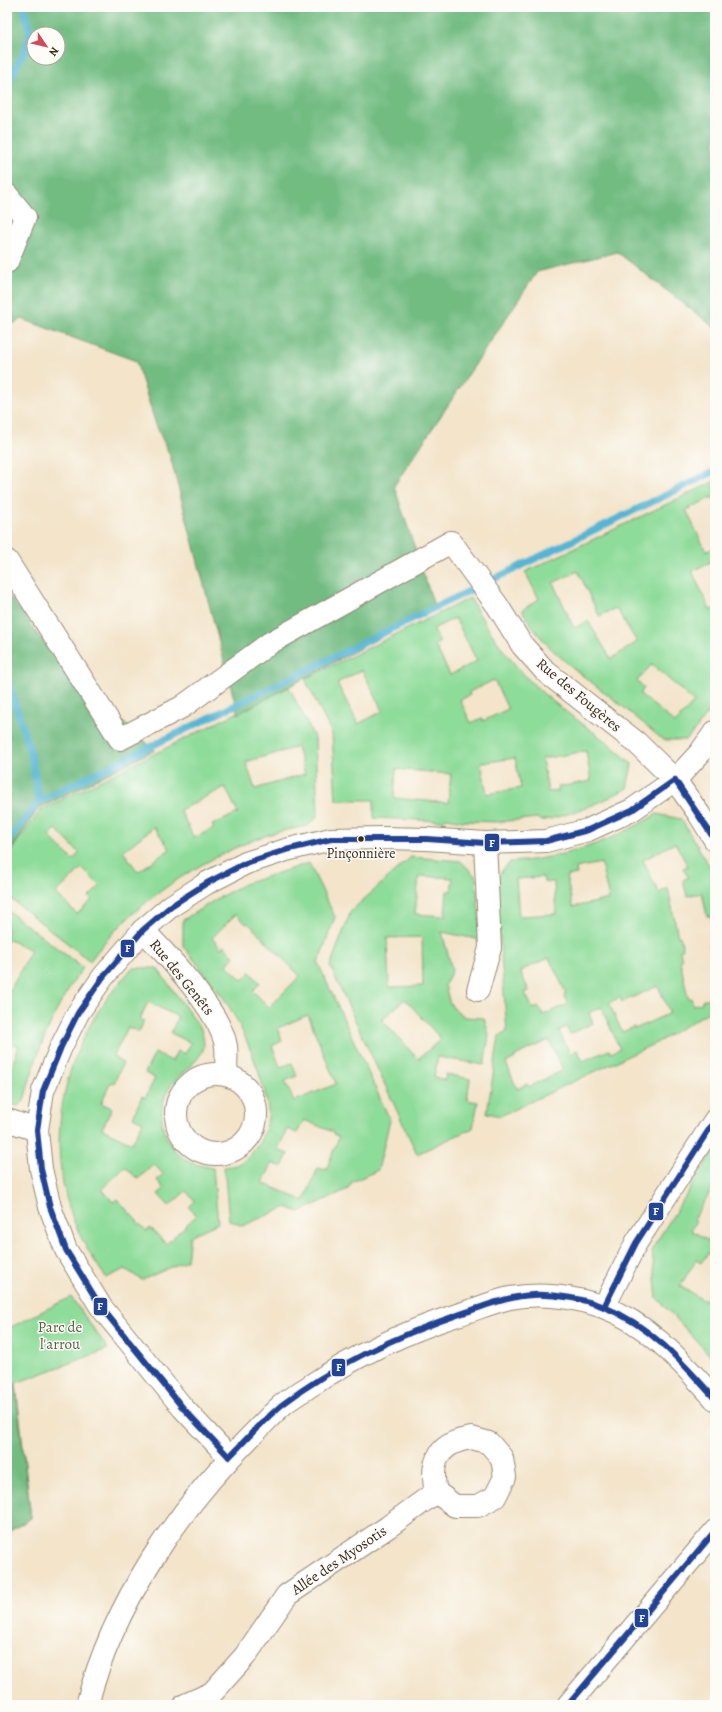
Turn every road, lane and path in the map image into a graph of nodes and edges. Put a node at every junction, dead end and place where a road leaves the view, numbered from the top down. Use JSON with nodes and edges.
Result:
{"nodes":[{"id":1,"x":7,"y":195,"type":"edge"},
{"id":2,"x":7,"y":262,"type":"edge"},
{"id":3,"x":7,"y":561,"type":"edge"},
{"id":4,"x":715,"y":732,"type":"edge"},
{"id":5,"x":675,"y":780,"type":"junction"},
{"id":6,"x":715,"y":840,"type":"edge"},
{"id":7,"x":485,"y":843,"type":"junction"},
{"id":8,"x":142,"y":930,"type":"junction"},
{"id":9,"x":478,"y":990,"type":"dead end"},
{"id":10,"x":226,"y":1074,"type":"dead end"},
{"id":11,"x":7,"y":1120,"type":"edge"},
{"id":12,"x":715,"y":1120,"type":"edge"},
{"id":13,"x":38,"y":1130,"type":"junction"},
{"id":14,"x":604,"y":1307,"type":"junction"},
{"id":15,"x":715,"y":1399,"type":"edge"},
{"id":16,"x":230,"y":1457,"type":"junction"},
{"id":17,"x":436,"y":1492,"type":"dead end"},
{"id":18,"x":715,"y":1530,"type":"edge"},
{"id":19,"x":89,"y":1704,"type":"edge"},
{"id":20,"x":185,"y":1705,"type":"edge"},
{"id":21,"x":568,"y":1705,"type":"edge"}],
"edges":[{"from":1,"to":2,"type":"street"},
{"from":3,"to":5,"type":"street","name":"Rue des Fougères"},
{"from":4,"to":5,"type":"street","name":"Rue des Genêts"},
{"from":5,"to":6,"type":"street","name":"Rue des Fougères"},
{"from":5,"to":7,"type":"street","name":"Rue des Genêts"},
{"from":7,"to":8,"type":"street","name":"Rue des Genêts"},
{"from":7,"to":9,"type":"street"},
{"from":8,"to":10,"type":"street","name":"Rue des Genêts"},
{"from":8,"to":13,"type":"street","name":"Rue des Genêts"},
{"from":11,"to":13,"type":"street"},
{"from":12,"to":14,"type":"street"},
{"from":13,"to":16,"type":"street","name":"Rue des Genêts"},
{"from":14,"to":15,"type":"street"},
{"from":14,"to":16,"type":"street"},
{"from":16,"to":19,"type":"street"},
{"from":17,"to":20,"type":"street","name":"Allée des Myosotis"},
{"from":18,"to":21,"type":"street"}]}
